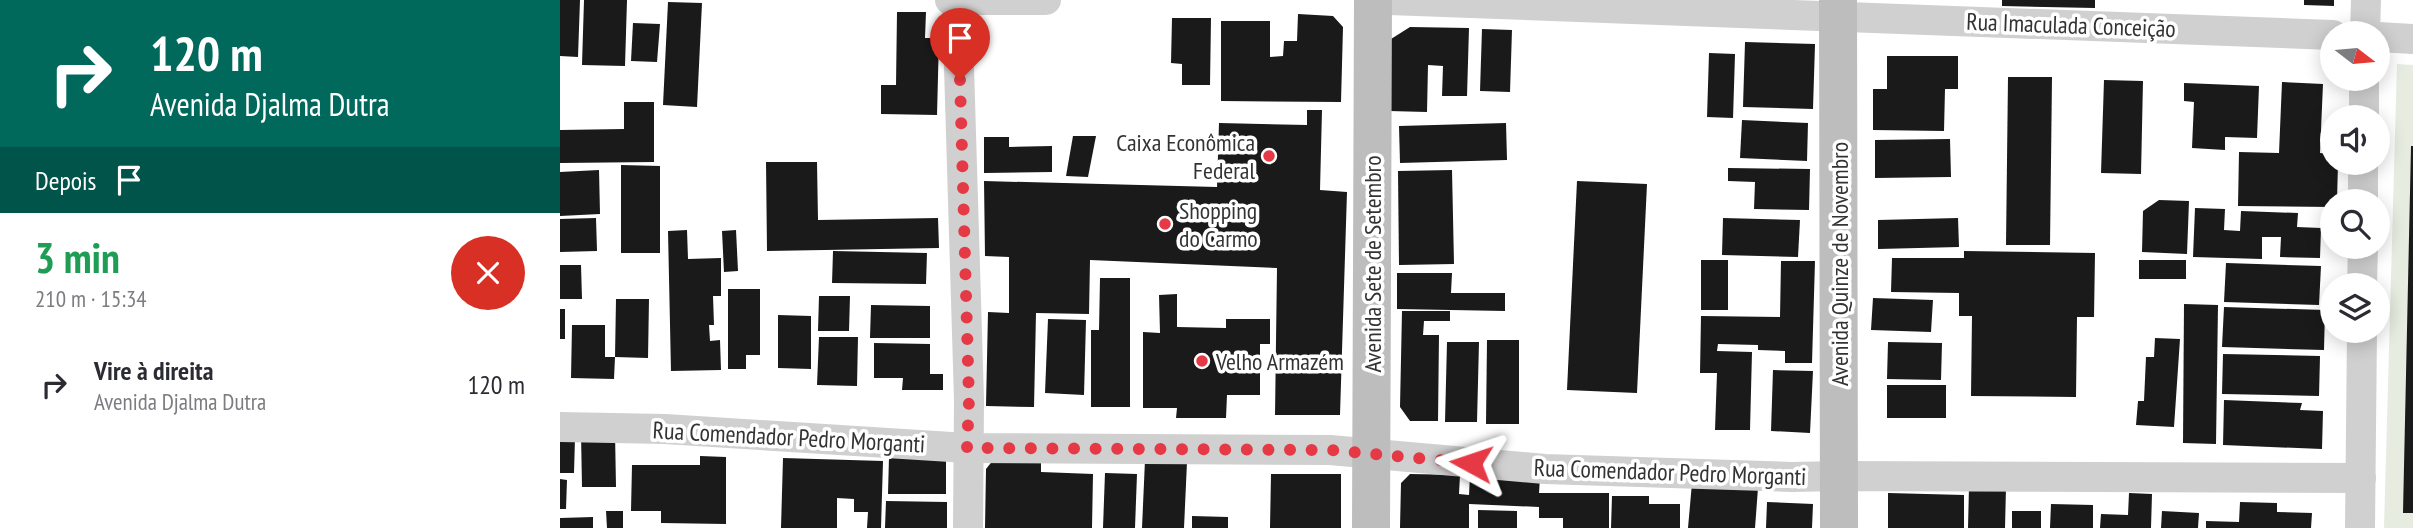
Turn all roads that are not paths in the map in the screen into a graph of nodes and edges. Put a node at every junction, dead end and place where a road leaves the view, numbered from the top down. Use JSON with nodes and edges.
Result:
{"nodes":[{"id":1,"x":950,"y":0,"type":"edge"},
{"id":2,"x":957,"y":0,"type":"edge"},
{"id":3,"x":1046,"y":0,"type":"edge"},
{"id":4,"x":1373,"y":0,"type":"edge"},
{"id":5,"x":1389,"y":0,"type":"edge"},
{"id":6,"x":2366,"y":0,"type":"edge"},
{"id":7,"x":1838,"y":8,"type":"edge"},
{"id":8,"x":2365,"y":21,"type":"edge"},
{"id":9,"x":2320,"y":34,"type":"edge"},
{"id":10,"x":2390,"y":38,"type":"edge"},
{"id":11,"x":2413,"y":39,"type":"edge"},
{"id":12,"x":2362,"y":343,"type":"edge"},
{"id":13,"x":560,"y":427,"type":"edge"},
{"id":14,"x":967,"y":448,"type":"junction"},
{"id":15,"x":1372,"y":454,"type":"junction"},
{"id":16,"x":1840,"y":476,"type":"junction"},
{"id":17,"x":2361,"y":478,"type":"junction"},
{"id":18,"x":968,"y":528,"type":"edge"},
{"id":19,"x":1371,"y":528,"type":"edge"},
{"id":20,"x":1839,"y":528,"type":"edge"},
{"id":21,"x":2360,"y":528,"type":"edge"}],
"edges":[{"from":1,"to":2,"type":"street"},
{"from":2,"to":3,"type":"street"},
{"from":2,"to":14,"type":"street"},
{"from":4,"to":15,"type":"street","name":"Avenida Sete de Setembro"},
{"from":5,"to":7,"type":"street","name":"Rua Imaculada Conceição"},
{"from":6,"to":8,"type":"street"},
{"from":7,"to":9,"type":"street","name":"Rua Imaculada Conceição"},
{"from":7,"to":16,"type":"street","name":"Avenida Quinze de Novembro"},
{"from":10,"to":11,"type":"street"},
{"from":12,"to":17,"type":"street"},
{"from":13,"to":14,"type":"street","name":"Rua Comendador Pedro Morganti"},
{"from":14,"to":15,"type":"street","name":"Rua Comendador Pedro Morganti"},
{"from":14,"to":18,"type":"street"},
{"from":15,"to":16,"type":"street","name":"Rua Comendador Pedro Morganti"},
{"from":15,"to":19,"type":"street","name":"Avenida Sete de Setembro"},
{"from":16,"to":17,"type":"street","name":"Rua Comendador Pedro Morganti"},
{"from":16,"to":20,"type":"street","name":"Avenida Quinze de Novembro"},
{"from":17,"to":21,"type":"street"}]}
